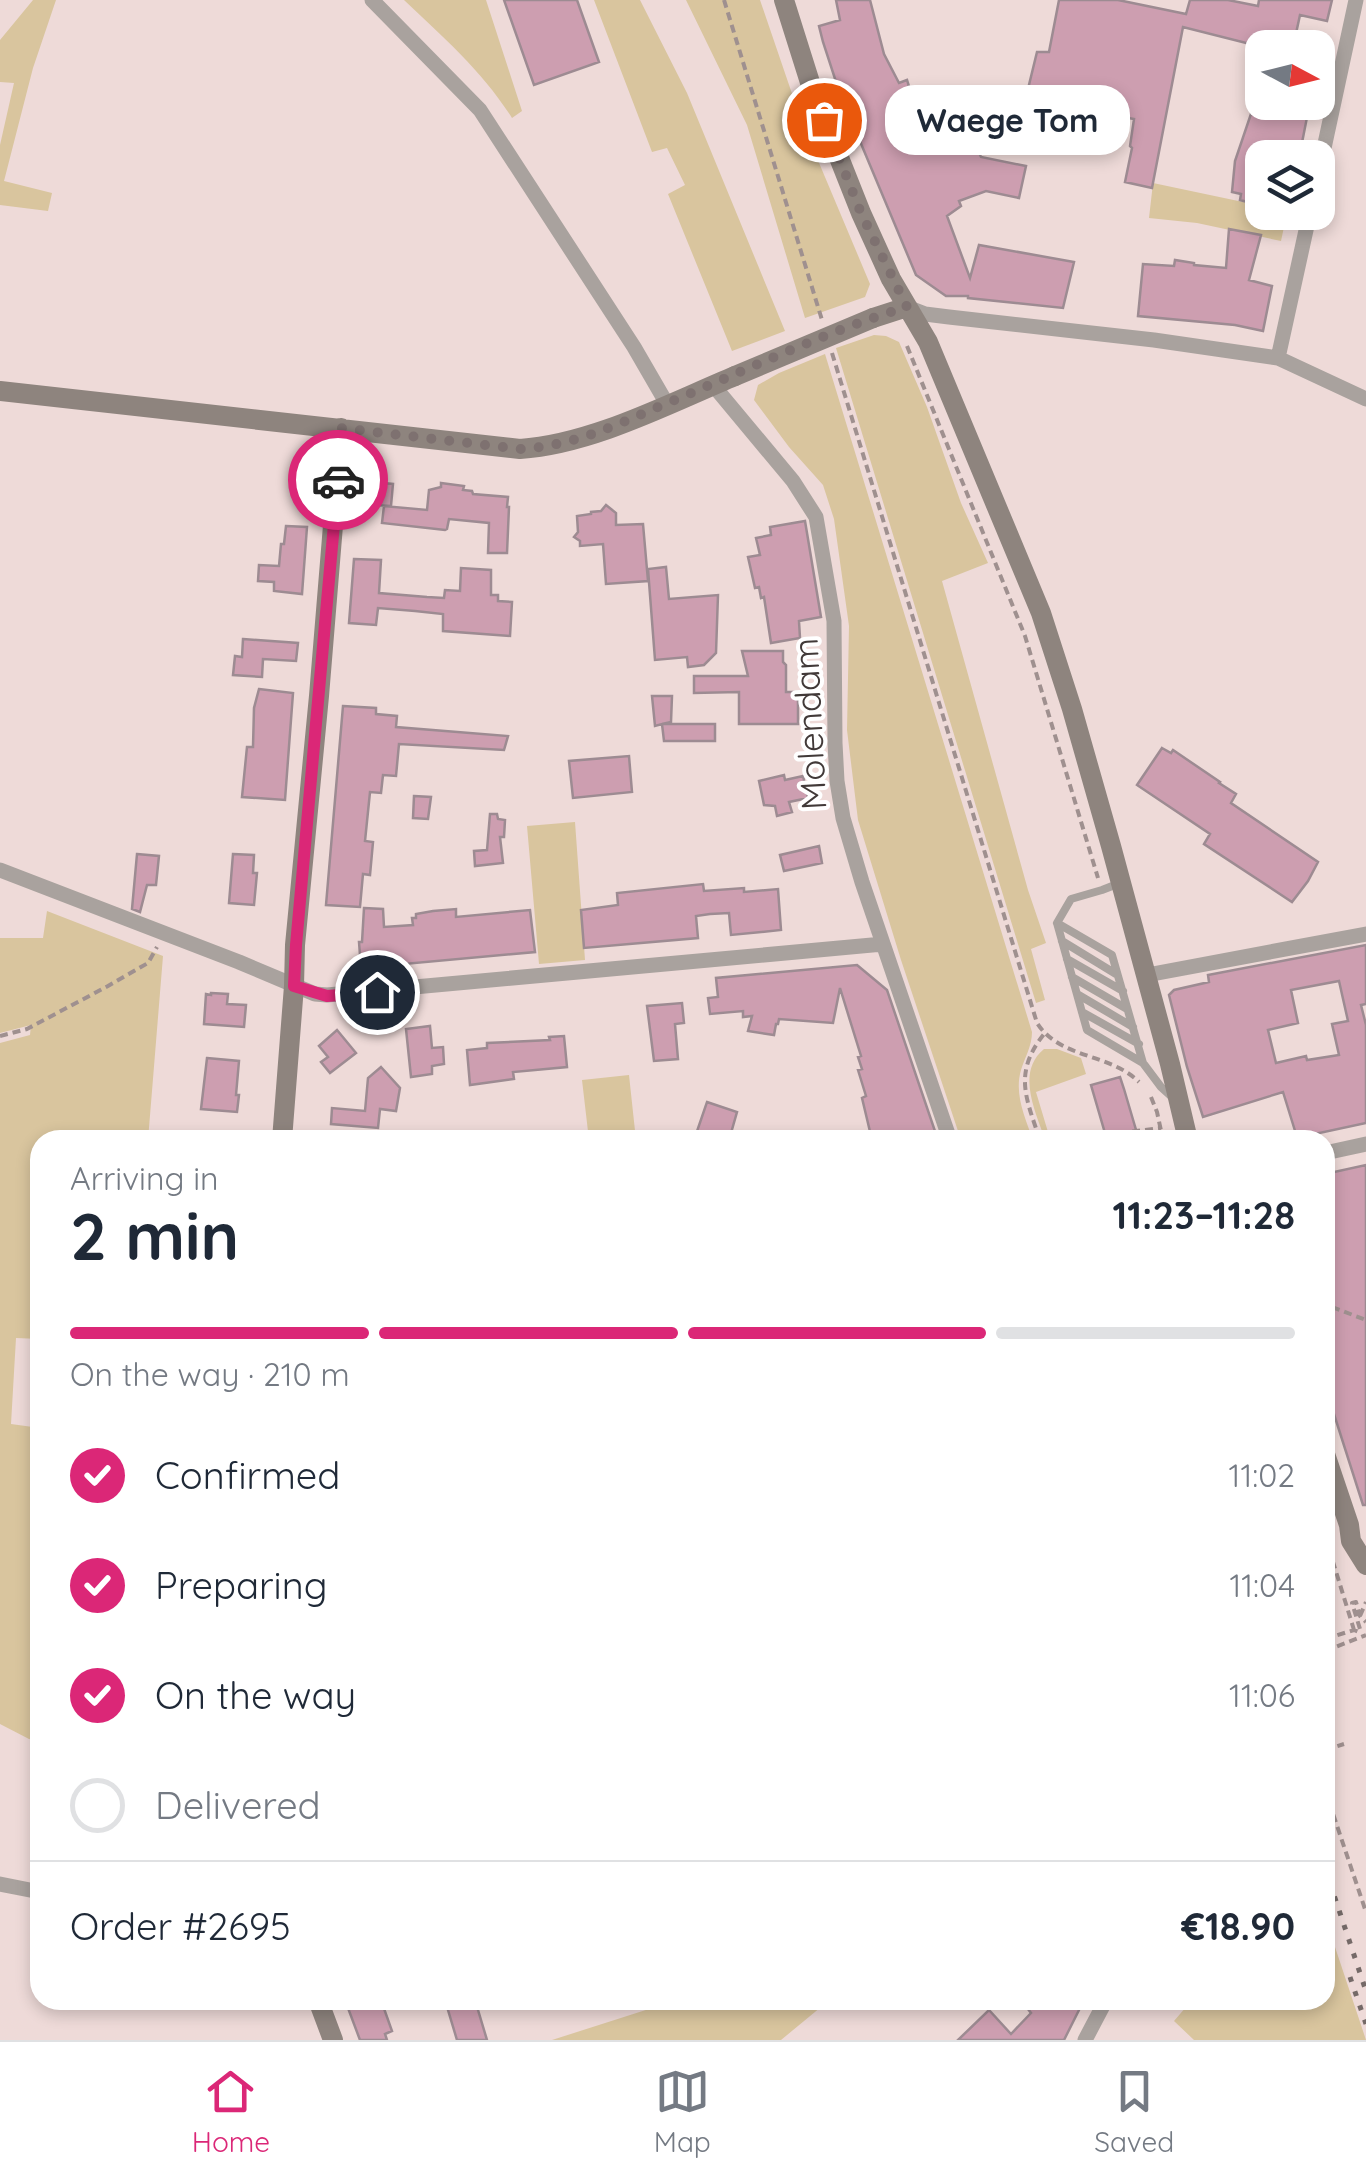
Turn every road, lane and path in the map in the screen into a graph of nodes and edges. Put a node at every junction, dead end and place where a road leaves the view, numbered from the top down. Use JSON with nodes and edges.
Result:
{"nodes":[{"id":1,"x":372,"y":0,"type":"edge"},
{"id":2,"x":724,"y":0,"type":"edge"},
{"id":3,"x":784,"y":0,"type":"edge"},
{"id":4,"x":1356,"y":0,"type":"edge"},
{"id":5,"x":1326,"y":140,"type":"edge"},
{"id":6,"x":1306,"y":230,"type":"edge"},
{"id":7,"x":907,"y":307,"type":"junction"},
{"id":8,"x":824,"y":327,"type":"dead end"},
{"id":9,"x":906,"y":340,"type":"dead end"},
{"id":10,"x":830,"y":346,"type":"dead end"},
{"id":11,"x":1278,"y":358,"type":"junction"},
{"id":12,"x":713,"y":385,"type":"junction"},
{"id":13,"x":0,"y":391,"type":"edge"},
{"id":14,"x":1366,"y":399,"type":"edge"},
{"id":15,"x":667,"y":404,"type":"junction"},
{"id":16,"x":340,"y":428,"type":"junction"},
{"id":17,"x":0,"y":870,"type":"edge"},
{"id":18,"x":1111,"y":886,"type":"junction"},
{"id":19,"x":1057,"y":923,"type":"junction"},
{"id":20,"x":162,"y":934,"type":"junction"},
{"id":21,"x":1366,"y":934,"type":"edge"},
{"id":22,"x":1062,"y":941,"type":"junction"},
{"id":23,"x":883,"y":944,"type":"junction"},
{"id":24,"x":1067,"y":958,"type":"junction"},
{"id":25,"x":1116,"y":974,"type":"junction"},
{"id":26,"x":1147,"y":975,"type":"junction"},
{"id":27,"x":1072,"y":976,"type":"junction"},
{"id":28,"x":294,"y":986,"type":"junction"},
{"id":29,"x":1123,"y":991,"type":"junction"},
{"id":30,"x":1077,"y":994,"type":"junction"},
{"id":31,"x":1127,"y":1008,"type":"junction"},
{"id":32,"x":1082,"y":1012,"type":"junction"},
{"id":33,"x":1133,"y":1026,"type":"junction"},
{"id":34,"x":1044,"y":1034,"type":"junction"},
{"id":35,"x":0,"y":1036,"type":"edge"},
{"id":36,"x":1138,"y":1044,"type":"junction"},
{"id":37,"x":1144,"y":1063,"type":"junction"},
{"id":38,"x":1140,"y":1082,"type":"dead end"},
{"id":39,"x":1150,"y":1096,"type":"dead end"},
{"id":40,"x":1178,"y":1102,"type":"junction"},
{"id":41,"x":1161,"y":1128,"type":"joint"},
{"id":42,"x":283,"y":1130,"type":"edge"},
{"id":43,"x":947,"y":1130,"type":"edge"},
{"id":44,"x":1037,"y":1130,"type":"edge"},
{"id":45,"x":1144,"y":1130,"type":"edge"},
{"id":46,"x":1185,"y":1130,"type":"edge"},
{"id":47,"x":1366,"y":1144,"type":"edge"},
{"id":48,"x":1335,"y":1151,"type":"edge"},
{"id":49,"x":1335,"y":1308,"type":"edge"},
{"id":50,"x":1366,"y":1320,"type":"edge"},
{"id":51,"x":1335,"y":1484,"type":"edge"},
{"id":52,"x":1349,"y":1525,"type":"junction"},
{"id":53,"x":1366,"y":1545,"type":"edge"},
{"id":54,"x":1366,"y":1565,"type":"edge"},
{"id":55,"x":1335,"y":1568,"type":"edge"},
{"id":56,"x":1366,"y":1602,"type":"edge"},
{"id":57,"x":1360,"y":1616,"type":"junction"},
{"id":58,"x":1366,"y":1622,"type":"edge"},
{"id":59,"x":1354,"y":1630,"type":"junction"},
{"id":60,"x":1366,"y":1635,"type":"edge"},
{"id":61,"x":1335,"y":1636,"type":"edge"},
{"id":62,"x":1335,"y":1647,"type":"edge"},
{"id":63,"x":1344,"y":1744,"type":"dead end"},
{"id":64,"x":1335,"y":1747,"type":"edge"},
{"id":65,"x":1335,"y":1820,"type":"edge"},
{"id":66,"x":0,"y":1884,"type":"edge"},
{"id":67,"x":30,"y":1890,"type":"edge"},
{"id":68,"x":1366,"y":1912,"type":"edge"},
{"id":69,"x":322,"y":2010,"type":"edge"},
{"id":70,"x":1101,"y":2010,"type":"edge"},
{"id":71,"x":333,"y":2040,"type":"edge"},
{"id":72,"x":1085,"y":2040,"type":"edge"}],
"edges":[{"from":1,"to":15,"type":"street"},
{"from":2,"to":8,"type":"path"},
{"from":3,"to":7,"type":"street"},
{"from":4,"to":5,"type":"street"},
{"from":6,"to":11,"type":"street"},
{"from":7,"to":11,"type":"street"},
{"from":7,"to":12,"type":"street","bridge":true},
{"from":7,"to":18,"type":"street"},
{"from":9,"to":18,"type":"path"},
{"from":10,"to":34,"type":"path"},
{"from":11,"to":14,"type":"street"},
{"from":12,"to":15,"type":"street"},
{"from":12,"to":23,"type":"street","name":"Molendam"},
{"from":13,"to":16,"type":"street"},
{"from":15,"to":16,"type":"street"},
{"from":16,"to":28,"type":"street"},
{"from":17,"to":20,"type":"street"},
{"from":18,"to":19,"type":"lane"},
{"from":18,"to":26,"type":"street"},
{"from":19,"to":22,"type":"lane"},
{"from":19,"to":25,"type":"lane"},
{"from":20,"to":28,"type":"street"},
{"from":20,"to":35,"type":"path"},
{"from":21,"to":26,"type":"street"},
{"from":22,"to":24,"type":"lane"},
{"from":22,"to":25,"type":"lane"},
{"from":23,"to":28,"type":"street"},
{"from":23,"to":43,"type":"street","name":"Molendam"},
{"from":24,"to":27,"type":"lane"},
{"from":24,"to":29,"type":"lane"},
{"from":25,"to":29,"type":"lane"},
{"from":26,"to":40,"type":"street"},
{"from":27,"to":30,"type":"lane"},
{"from":27,"to":31,"type":"lane"},
{"from":28,"to":42,"type":"street"},
{"from":29,"to":31,"type":"lane"},
{"from":30,"to":32,"type":"lane"},
{"from":30,"to":33,"type":"lane"},
{"from":31,"to":33,"type":"lane"},
{"from":32,"to":36,"type":"lane"},
{"from":32,"to":37,"type":"lane"},
{"from":33,"to":36,"type":"lane"},
{"from":34,"to":38,"type":"path"},
{"from":34,"to":44,"type":"path"},
{"from":36,"to":37,"type":"lane"},
{"from":37,"to":40,"type":"lane"},
{"from":39,"to":41,"type":"path"},
{"from":40,"to":46,"type":"street"},
{"from":41,"to":45,"type":"path"},
{"from":47,"to":48,"type":"street"},
{"from":49,"to":50,"type":"path"},
{"from":51,"to":52,"type":"street"},
{"from":52,"to":53,"type":"street"},
{"from":52,"to":54,"type":"street"},
{"from":55,"to":59,"type":"path"},
{"from":56,"to":57,"type":"path"},
{"from":57,"to":58,"type":"path"},
{"from":57,"to":59,"type":"path"},
{"from":59,"to":61,"type":"path"},
{"from":60,"to":62,"type":"path"},
{"from":63,"to":64,"type":"path"},
{"from":65,"to":68,"type":"path"},
{"from":66,"to":67,"type":"street"},
{"from":69,"to":71,"type":"street"},
{"from":70,"to":72,"type":"street"}]}
